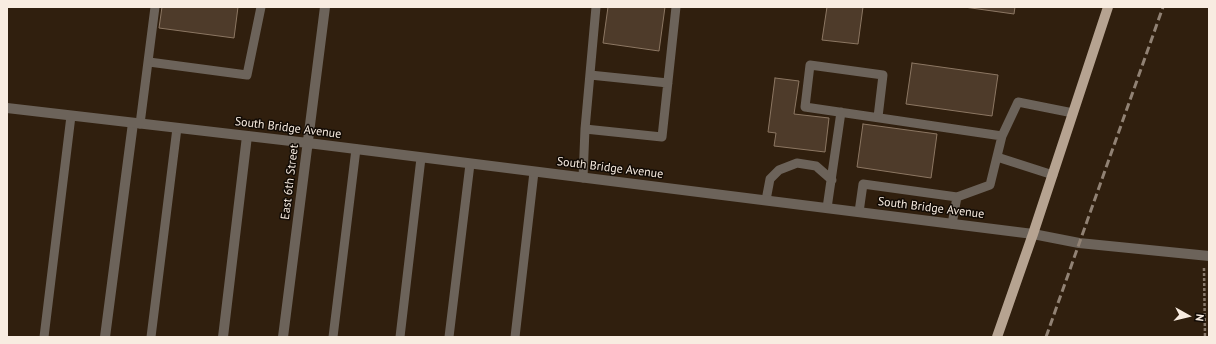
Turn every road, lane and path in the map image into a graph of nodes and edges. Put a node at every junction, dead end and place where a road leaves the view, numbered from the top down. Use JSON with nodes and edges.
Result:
{"nodes":[{"id":1,"x":155,"y":7,"type":"edge"},
{"id":2,"x":261,"y":7,"type":"edge"},
{"id":3,"x":325,"y":7,"type":"edge"},
{"id":4,"x":596,"y":7,"type":"edge"},
{"id":5,"x":676,"y":7,"type":"edge"},
{"id":6,"x":1108,"y":7,"type":"edge"},
{"id":7,"x":149,"y":62,"type":"junction"},
{"id":8,"x":590,"y":75,"type":"junction"},
{"id":9,"x":668,"y":83,"type":"junction"},
{"id":10,"x":7,"y":108,"type":"edge"},
{"id":11,"x":841,"y":112,"type":"junction"},
{"id":12,"x":1073,"y":113,"type":"junction"},
{"id":13,"x":71,"y":116,"type":"junction"},
{"id":14,"x":878,"y":117,"type":"junction"},
{"id":15,"x":136,"y":123,"type":"junction"},
{"id":16,"x":177,"y":128,"type":"junction"},
{"id":17,"x":585,"y":129,"type":"junction"},
{"id":18,"x":247,"y":136,"type":"junction"},
{"id":19,"x":1002,"y":136,"type":"junction"},
{"id":20,"x":308,"y":143,"type":"junction"},
{"id":21,"x":356,"y":149,"type":"junction"},
{"id":22,"x":997,"y":157,"type":"junction"},
{"id":23,"x":421,"y":158,"type":"junction"},
{"id":24,"x":470,"y":164,"type":"junction"},
{"id":25,"x":534,"y":172,"type":"junction"},
{"id":26,"x":1053,"y":175,"type":"junction"},
{"id":27,"x":583,"y":178,"type":"junction"},
{"id":28,"x":832,"y":180,"type":"junction"},
{"id":29,"x":957,"y":197,"type":"junction"},
{"id":30,"x":766,"y":200,"type":"junction"},
{"id":31,"x":827,"y":208,"type":"junction"},
{"id":32,"x":859,"y":212,"type":"junction"},
{"id":33,"x":952,"y":224,"type":"junction"},
{"id":34,"x":1033,"y":234,"type":"junction"},
{"id":35,"x":1206,"y":256,"type":"edge"},
{"id":36,"x":44,"y":337,"type":"edge"},
{"id":37,"x":105,"y":337,"type":"edge"},
{"id":38,"x":152,"y":337,"type":"edge"},
{"id":39,"x":223,"y":337,"type":"edge"},
{"id":40,"x":283,"y":337,"type":"edge"},
{"id":41,"x":333,"y":337,"type":"edge"},
{"id":42,"x":400,"y":337,"type":"edge"},
{"id":43,"x":449,"y":337,"type":"edge"},
{"id":44,"x":515,"y":337,"type":"edge"},
{"id":45,"x":997,"y":337,"type":"edge"},
{"id":46,"x":1205,"y":337,"type":"edge"}],
"edges":[{"from":1,"to":7,"type":"lane"},
{"from":2,"to":7,"type":"lane"},
{"from":3,"to":20,"type":"street","name":"East 6th Street"},
{"from":4,"to":8,"type":"lane"},
{"from":5,"to":9,"type":"lane"},
{"from":6,"to":12,"type":"main road"},
{"from":7,"to":15,"type":"lane"},
{"from":8,"to":9,"type":"lane"},
{"from":8,"to":17,"type":"lane"},
{"from":9,"to":17,"type":"lane"},
{"from":10,"to":13,"type":"street","name":"South Bridge Avenue"},
{"from":11,"to":14,"type":"lane"},
{"from":11,"to":14,"type":"lane"},
{"from":11,"to":28,"type":"lane"},
{"from":12,"to":19,"type":"lane"},
{"from":12,"to":26,"type":"main road"},
{"from":13,"to":15,"type":"street","name":"South Bridge Avenue"},
{"from":13,"to":36,"type":"lane"},
{"from":14,"to":19,"type":"lane"},
{"from":15,"to":16,"type":"street","name":"South Bridge Avenue"},
{"from":15,"to":37,"type":"street"},
{"from":16,"to":18,"type":"street","name":"South Bridge Avenue"},
{"from":16,"to":38,"type":"lane"},
{"from":17,"to":27,"type":"lane"},
{"from":18,"to":20,"type":"street","name":"South Bridge Avenue"},
{"from":18,"to":39,"type":"street"},
{"from":19,"to":22,"type":"lane"},
{"from":20,"to":21,"type":"street","name":"South Bridge Avenue"},
{"from":20,"to":40,"type":"street","name":"East 6th Street"},
{"from":21,"to":23,"type":"street","name":"South Bridge Avenue"},
{"from":21,"to":41,"type":"lane"},
{"from":22,"to":26,"type":"lane"},
{"from":22,"to":29,"type":"lane"},
{"from":23,"to":24,"type":"street","name":"South Bridge Avenue"},
{"from":23,"to":42,"type":"lane"},
{"from":24,"to":25,"type":"street","name":"South Bridge Avenue"},
{"from":24,"to":43,"type":"lane"},
{"from":25,"to":27,"type":"street","name":"South Bridge Avenue"},
{"from":25,"to":44,"type":"lane"},
{"from":26,"to":34,"type":"main road"},
{"from":27,"to":30,"type":"street","name":"South Bridge Avenue"},
{"from":28,"to":30,"type":"lane"},
{"from":28,"to":31,"type":"lane"},
{"from":29,"to":32,"type":"lane"},
{"from":29,"to":33,"type":"lane"},
{"from":30,"to":31,"type":"street","name":"South Bridge Avenue"},
{"from":31,"to":32,"type":"street","name":"South Bridge Avenue"},
{"from":32,"to":33,"type":"street","name":"South Bridge Avenue"},
{"from":33,"to":34,"type":"street","name":"South Bridge Avenue"},
{"from":34,"to":35,"type":"street","name":"South Bridge Avenue"},
{"from":34,"to":45,"type":"main road"},
{"from":35,"to":46,"type":"path"}]}
